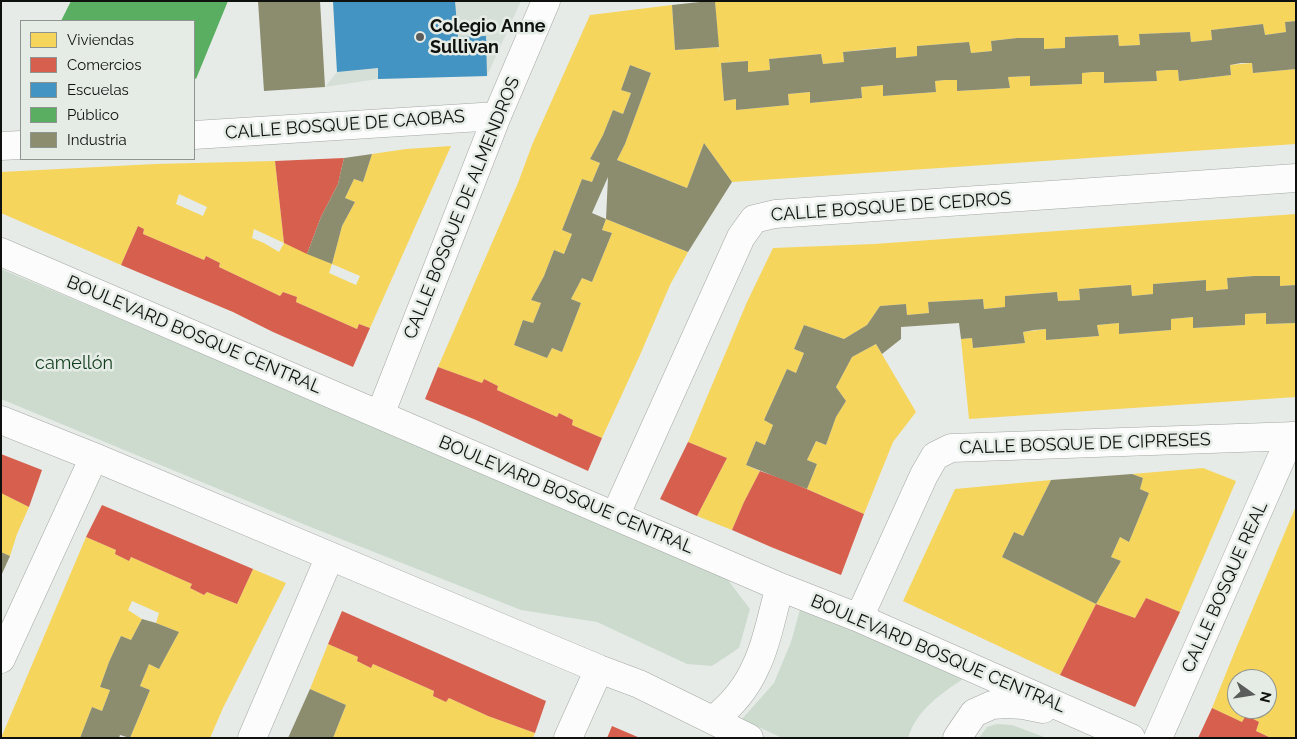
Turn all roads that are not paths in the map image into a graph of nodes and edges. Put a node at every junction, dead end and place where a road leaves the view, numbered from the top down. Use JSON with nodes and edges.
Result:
{"nodes":[{"id":1,"x":546,"y":1,"type":"edge"},
{"id":2,"x":497,"y":116,"type":"junction"},
{"id":3,"x":195,"y":134,"type":"edge"},
{"id":4,"x":20,"y":145,"type":"edge"},
{"id":5,"x":1,"y":146,"type":"edge"},
{"id":6,"x":1296,"y":178,"type":"edge"},
{"id":7,"x":1,"y":252,"type":"edge"},
{"id":8,"x":380,"y":415,"type":"junction"},
{"id":9,"x":1,"y":420,"type":"edge"},
{"id":10,"x":1293,"y":436,"type":"edge"},
{"id":11,"x":94,"y":457,"type":"junction"},
{"id":12,"x":615,"y":516,"type":"junction"},
{"id":13,"x":330,"y":556,"type":"junction"},
{"id":14,"x":780,"y":587,"type":"junction"},
{"id":15,"x":859,"y":618,"type":"junction"},
{"id":16,"x":1,"y":659,"type":"edge"},
{"id":17,"x":599,"y":669,"type":"junction"},
{"id":18,"x":1069,"y":711,"type":"junction"},
{"id":19,"x":712,"y":720,"type":"junction"},
{"id":20,"x":252,"y":738,"type":"edge"},
{"id":21,"x":568,"y":738,"type":"edge"},
{"id":22,"x":749,"y":738,"type":"edge"},
{"id":23,"x":957,"y":738,"type":"edge"},
{"id":24,"x":1131,"y":738,"type":"edge"},
{"id":25,"x":1158,"y":738,"type":"edge"}],
"edges":[{"from":1,"to":2,"type":"street","name":"CALLE BOSQUE DE ALMENDROS"},
{"from":2,"to":3,"type":"street","name":"CALLE BOSQUE DE CAOBAS"},
{"from":2,"to":8,"type":"street","name":"CALLE BOSQUE DE ALMENDROS"},
{"from":4,"to":5,"type":"street"},
{"from":6,"to":12,"type":"street","name":"CALLE BOSQUE DE CEDROS"},
{"from":7,"to":8,"type":"street","name":"BOULEVARD BOSQUE CENTRAL"},
{"from":8,"to":12,"type":"street","name":"BOULEVARD BOSQUE CENTRAL"},
{"from":9,"to":11,"type":"street"},
{"from":10,"to":15,"type":"street","name":"CALLE BOSQUE DE CIPRESES"},
{"from":10,"to":25,"type":"street","name":"CALLE BOSQUE REAL"},
{"from":11,"to":13,"type":"street"},
{"from":11,"to":16,"type":"street"},
{"from":12,"to":14,"type":"street","name":"BOULEVARD BOSQUE CENTRAL"},
{"from":13,"to":17,"type":"street"},
{"from":13,"to":20,"type":"street"},
{"from":14,"to":15,"type":"street","name":"BOULEVARD BOSQUE CENTRAL"},
{"from":14,"to":19,"type":"street"},
{"from":15,"to":18,"type":"street","name":"BOULEVARD BOSQUE CENTRAL"},
{"from":17,"to":19,"type":"street"},
{"from":17,"to":21,"type":"street"},
{"from":18,"to":23,"type":"street"},
{"from":18,"to":24,"type":"street","name":"BOULEVARD BOSQUE CENTRAL"},
{"from":19,"to":22,"type":"street"}]}
